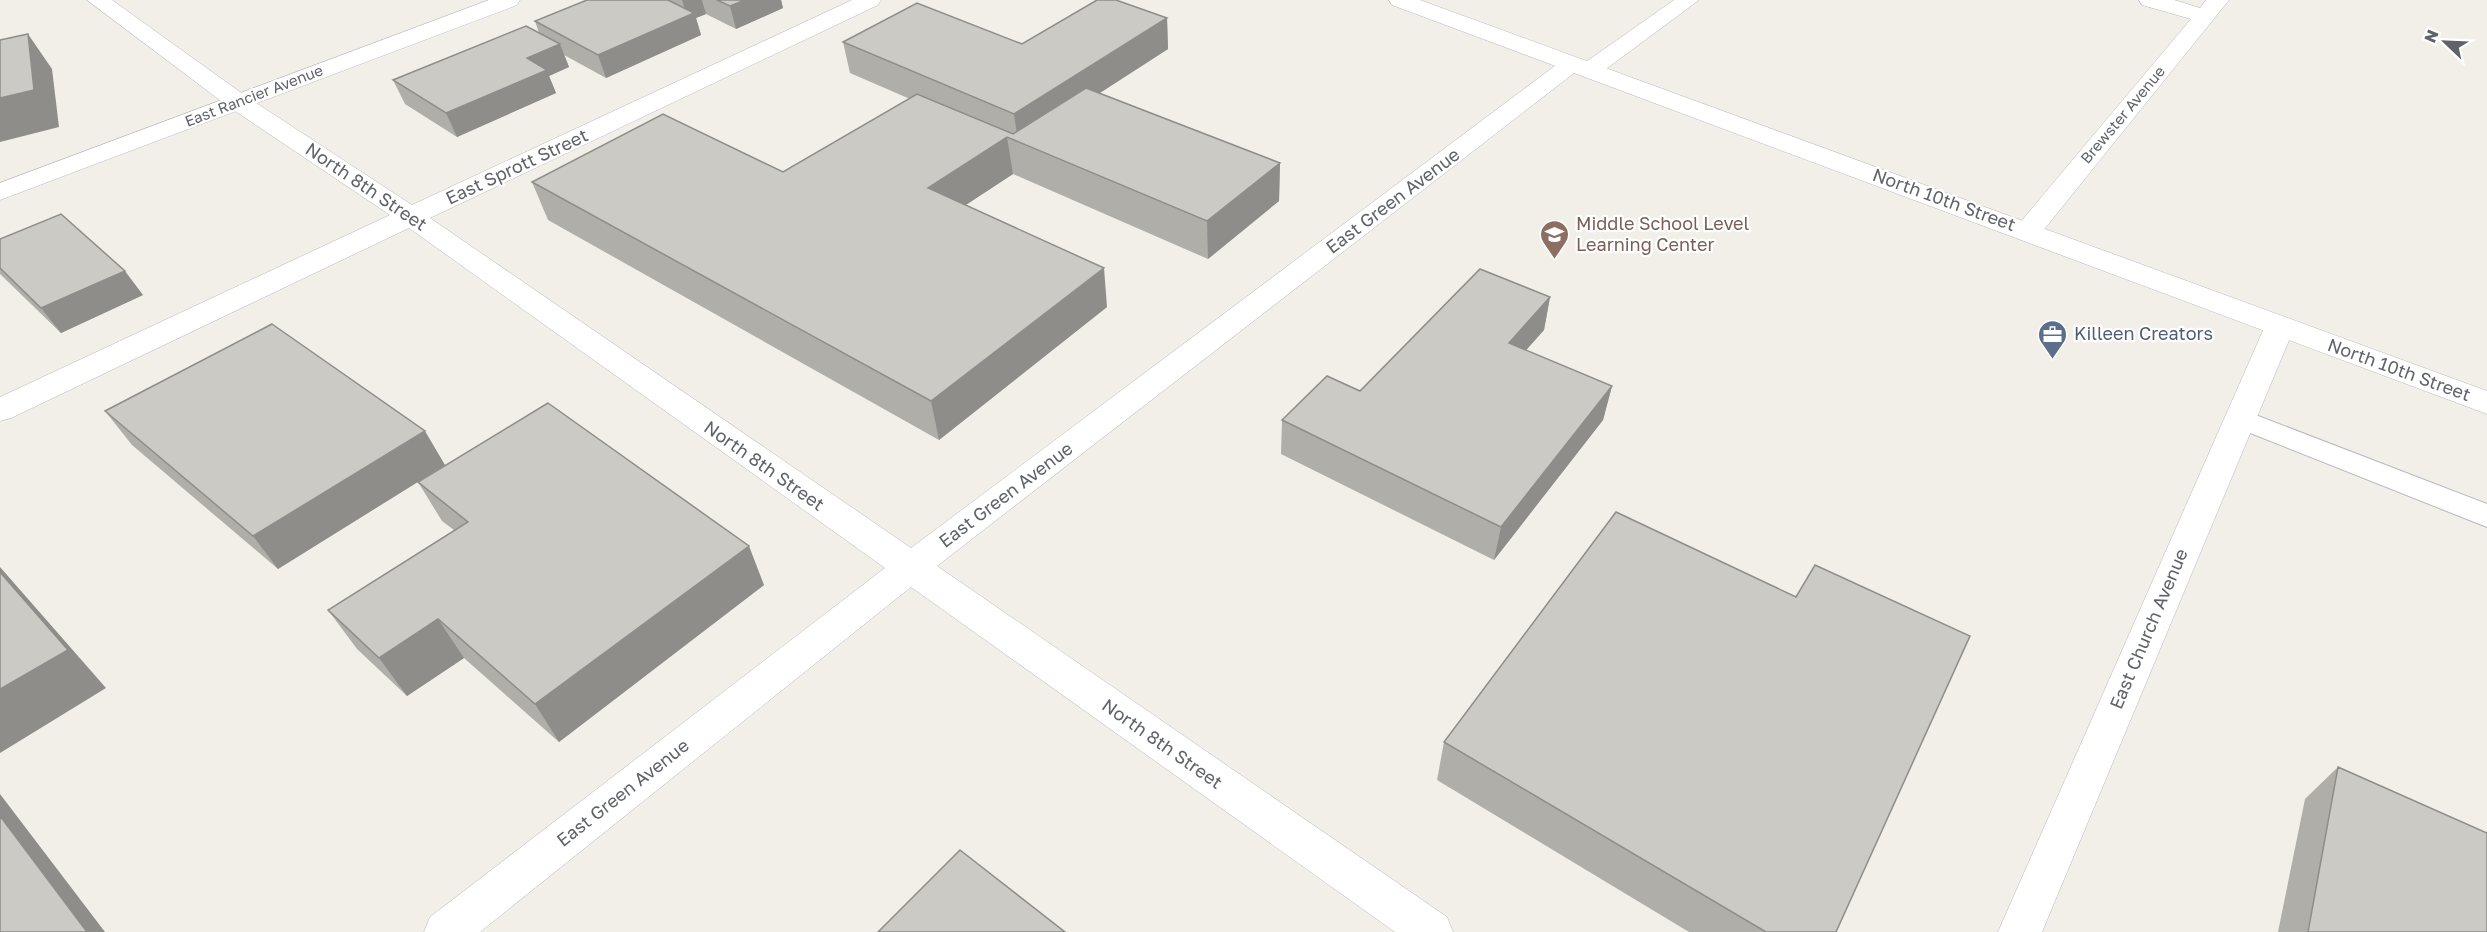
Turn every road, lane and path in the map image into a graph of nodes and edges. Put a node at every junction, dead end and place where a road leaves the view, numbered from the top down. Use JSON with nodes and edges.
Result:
{"nodes":[{"id":1,"x":98,"y":0,"type":"edge"},
{"id":2,"x":508,"y":0,"type":"edge"},
{"id":3,"x":870,"y":0,"type":"edge"},
{"id":4,"x":1400,"y":0,"type":"edge"},
{"id":5,"x":1688,"y":0,"type":"edge"},
{"id":6,"x":2150,"y":0,"type":"edge"},
{"id":7,"x":2211,"y":8,"type":"edge"},
{"id":8,"x":1581,"y":67,"type":"junction"},
{"id":9,"x":238,"y":102,"type":"junction"},
{"id":10,"x":0,"y":192,"type":"edge"},
{"id":11,"x":411,"y":217,"type":"junction"},
{"id":12,"x":2028,"y":231,"type":"junction"},
{"id":13,"x":2280,"y":326,"type":"junction"},
{"id":14,"x":2487,"y":403,"type":"edge"},
{"id":15,"x":0,"y":410,"type":"edge"},
{"id":16,"x":2240,"y":418,"type":"junction"},
{"id":17,"x":2487,"y":516,"type":"edge"},
{"id":18,"x":910,"y":568,"type":"junction"},
{"id":19,"x":1427,"y":931,"type":"edge"},
{"id":20,"x":446,"y":932,"type":"edge"},
{"id":21,"x":2020,"y":932,"type":"edge"}],
"edges":[{"from":1,"to":9,"type":"street","name":"North 8th Street"},
{"from":2,"to":9,"type":"street","name":"East Rancier Avenue"},
{"from":3,"to":11,"type":"street","name":"East Sprott Street"},
{"from":4,"to":8,"type":"street","name":"North 10th Street"},
{"from":5,"to":8,"type":"street","name":"East Green Avenue"},
{"from":6,"to":7,"type":"street"},
{"from":7,"to":12,"type":"street","name":"Brewster Avenue"},
{"from":8,"to":12,"type":"street","name":"North 10th Street"},
{"from":8,"to":18,"type":"street","name":"East Green Avenue"},
{"from":9,"to":10,"type":"street","name":"East Rancier Avenue"},
{"from":9,"to":11,"type":"street","name":"North 8th Street"},
{"from":11,"to":15,"type":"street","name":"East Sprott Street"},
{"from":11,"to":18,"type":"street","name":"North 8th Street"},
{"from":12,"to":13,"type":"street","name":"North 10th Street"},
{"from":13,"to":14,"type":"street","name":"North 10th Street"},
{"from":13,"to":16,"type":"street","name":"East Church Avenue"},
{"from":16,"to":17,"type":"lane"},
{"from":16,"to":21,"type":"street","name":"East Church Avenue"},
{"from":18,"to":19,"type":"street","name":"North 8th Street"},
{"from":18,"to":20,"type":"street","name":"East Green Avenue"}]}
